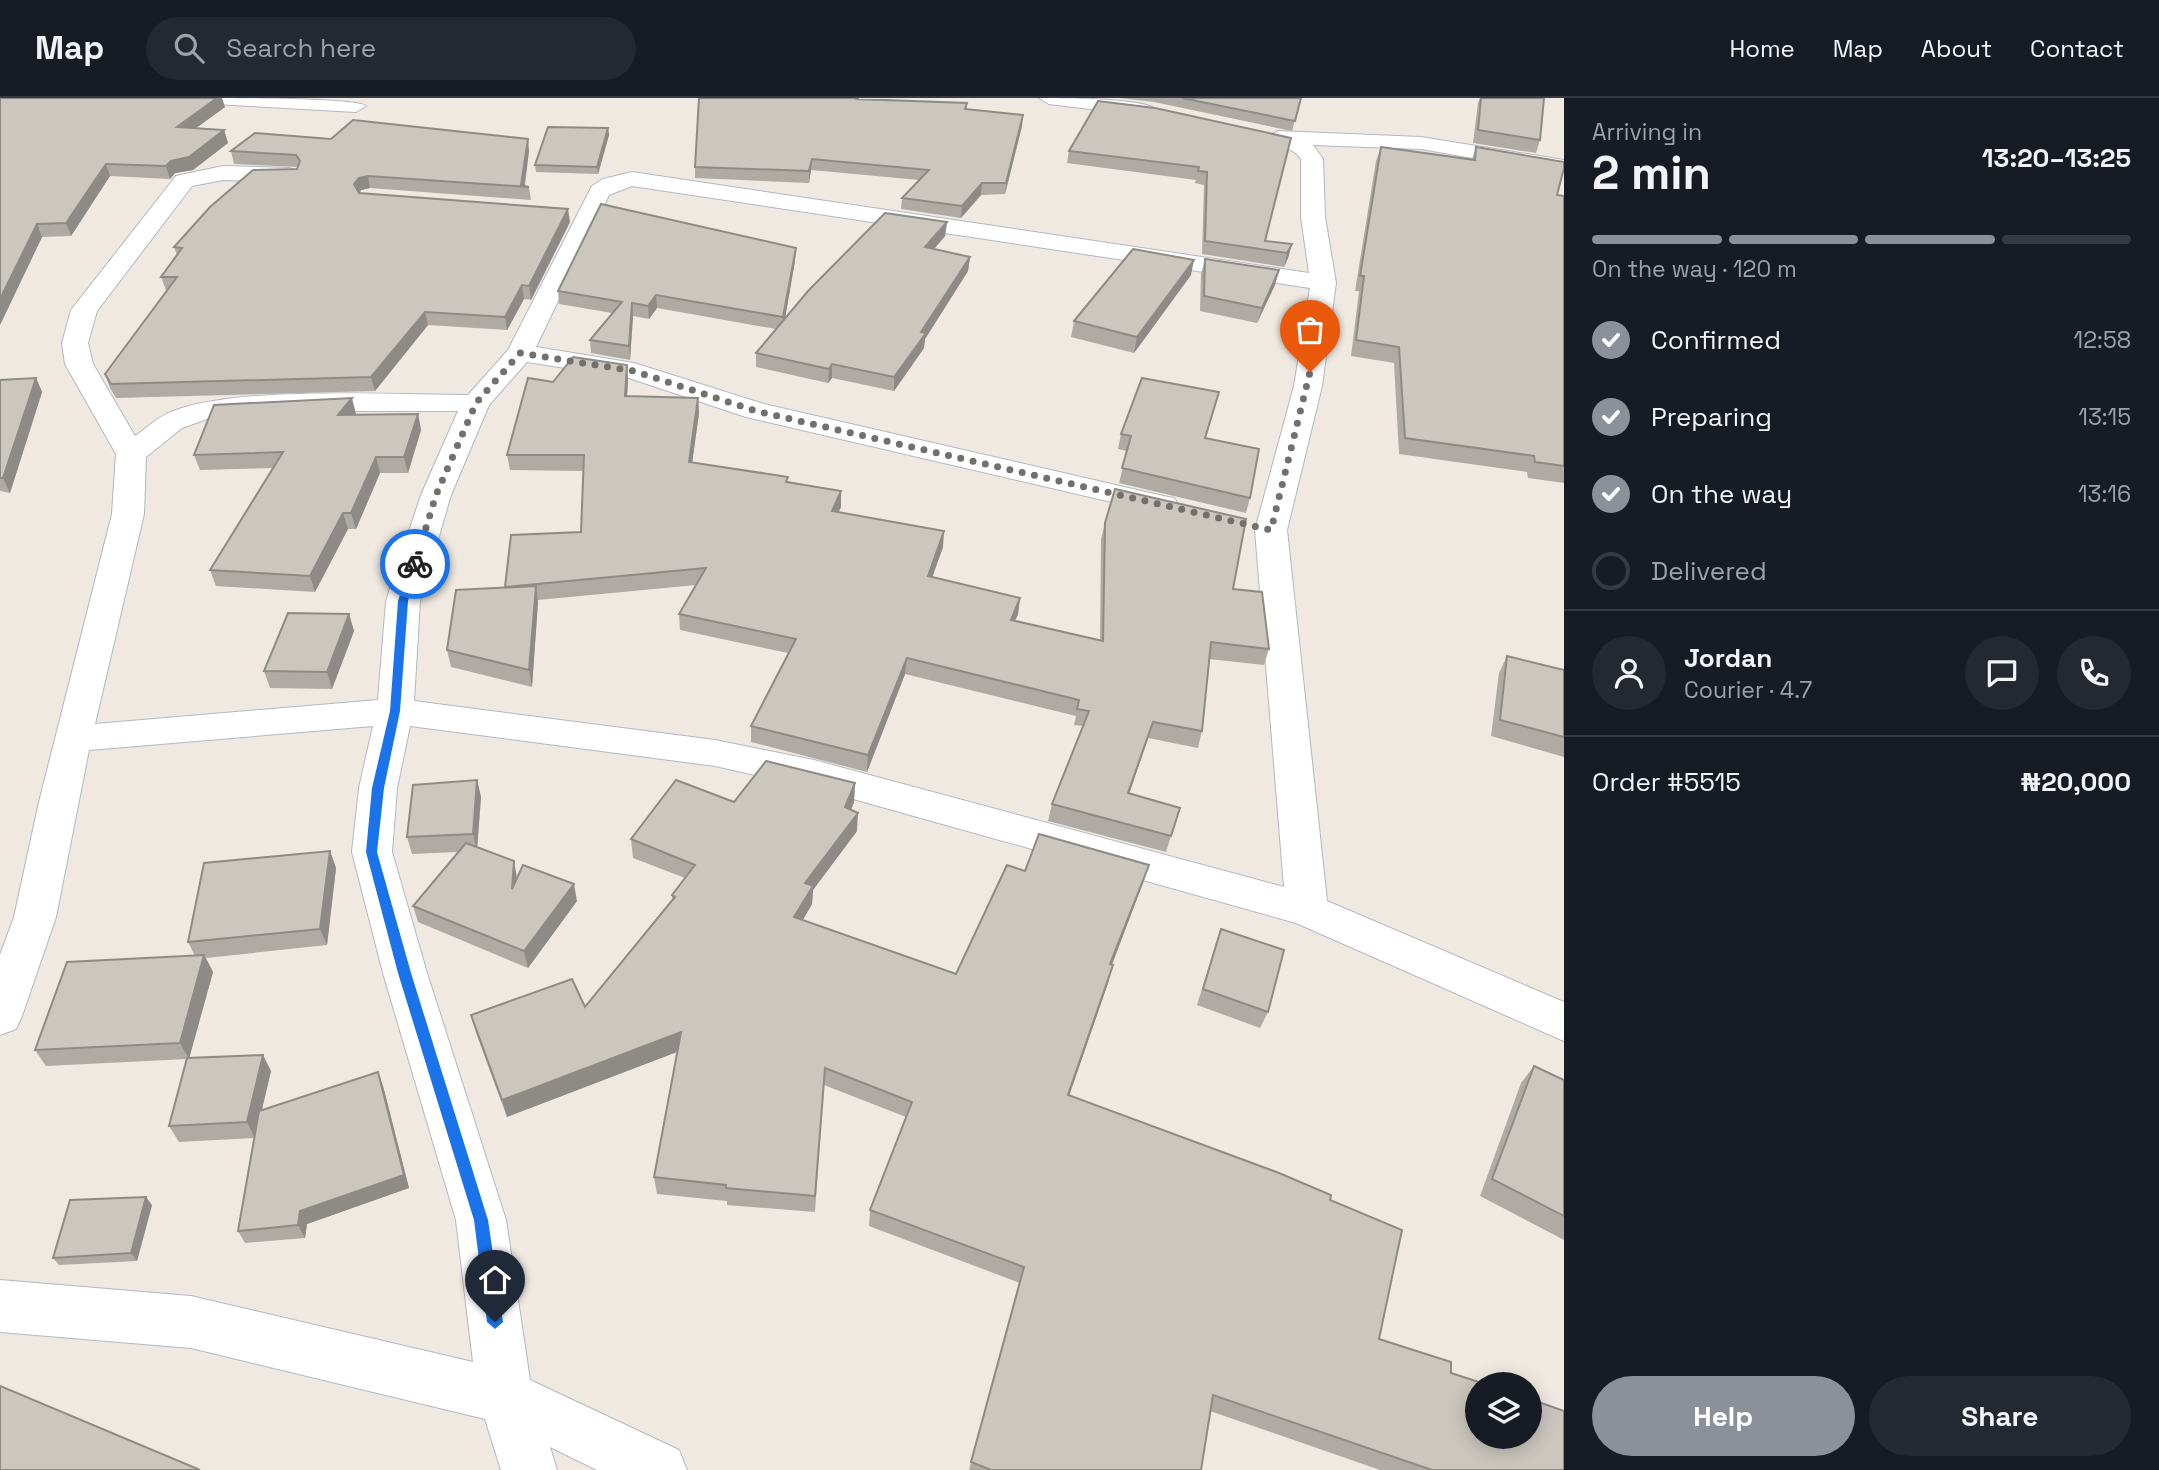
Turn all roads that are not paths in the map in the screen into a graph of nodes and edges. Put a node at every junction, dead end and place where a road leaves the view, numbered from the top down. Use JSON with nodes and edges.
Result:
{"nodes":[{"id":1,"x":214,"y":98,"type":"edge"},
{"id":2,"x":1049,"y":98,"type":"edge"},
{"id":3,"x":296,"y":103,"type":"junction"},
{"id":4,"x":356,"y":106,"type":"dead end"},
{"id":5,"x":1158,"y":107,"type":"edge"},
{"id":6,"x":275,"y":119,"type":"dead end"},
{"id":7,"x":1255,"y":131,"type":"edge"},
{"id":8,"x":1286,"y":139,"type":"junction"},
{"id":9,"x":235,"y":151,"type":"edge"},
{"id":10,"x":1564,"y":167,"type":"edge"},
{"id":11,"x":204,"y":174,"type":"junction"},
{"id":12,"x":290,"y":175,"type":"edge"},
{"id":13,"x":1323,"y":283,"type":"junction"},
{"id":14,"x":520,"y":353,"type":"junction"},
{"id":15,"x":476,"y":403,"type":"junction"},
{"id":16,"x":131,"y":454,"type":"junction"},
{"id":17,"x":1190,"y":511,"type":"edge"},
{"id":18,"x":395,"y":711,"type":"junction"},
{"id":19,"x":75,"y":738,"type":"junction"},
{"id":20,"x":1307,"y":910,"type":"junction"},
{"id":21,"x":0,"y":1016,"type":"edge"},
{"id":22,"x":1564,"y":1022,"type":"edge"},
{"id":23,"x":0,"y":1306,"type":"edge"},
{"id":24,"x":505,"y":1397,"type":"junction"},
{"id":25,"x":529,"y":1470,"type":"edge"},
{"id":26,"x":659,"y":1470,"type":"edge"}],
"edges":[{"from":1,"to":3,"type":"street"},
{"from":2,"to":5,"type":"street"},
{"from":3,"to":4,"type":"street"},
{"from":3,"to":6,"type":"street"},
{"from":7,"to":8,"type":"street"},
{"from":8,"to":10,"type":"street"},
{"from":8,"to":13,"type":"street"},
{"from":9,"to":11,"type":"street"},
{"from":11,"to":12,"type":"street"},
{"from":11,"to":16,"type":"street"},
{"from":13,"to":14,"type":"street"},
{"from":13,"to":20,"type":"street"},
{"from":14,"to":15,"type":"street"},
{"from":14,"to":17,"type":"street"},
{"from":15,"to":16,"type":"street"},
{"from":15,"to":18,"type":"street"},
{"from":16,"to":19,"type":"street"},
{"from":18,"to":19,"type":"street"},
{"from":18,"to":20,"type":"street"},
{"from":18,"to":24,"type":"street"},
{"from":19,"to":21,"type":"street"},
{"from":20,"to":22,"type":"street"},
{"from":23,"to":24,"type":"street"},
{"from":24,"to":25,"type":"street"},
{"from":24,"to":26,"type":"street"}]}
